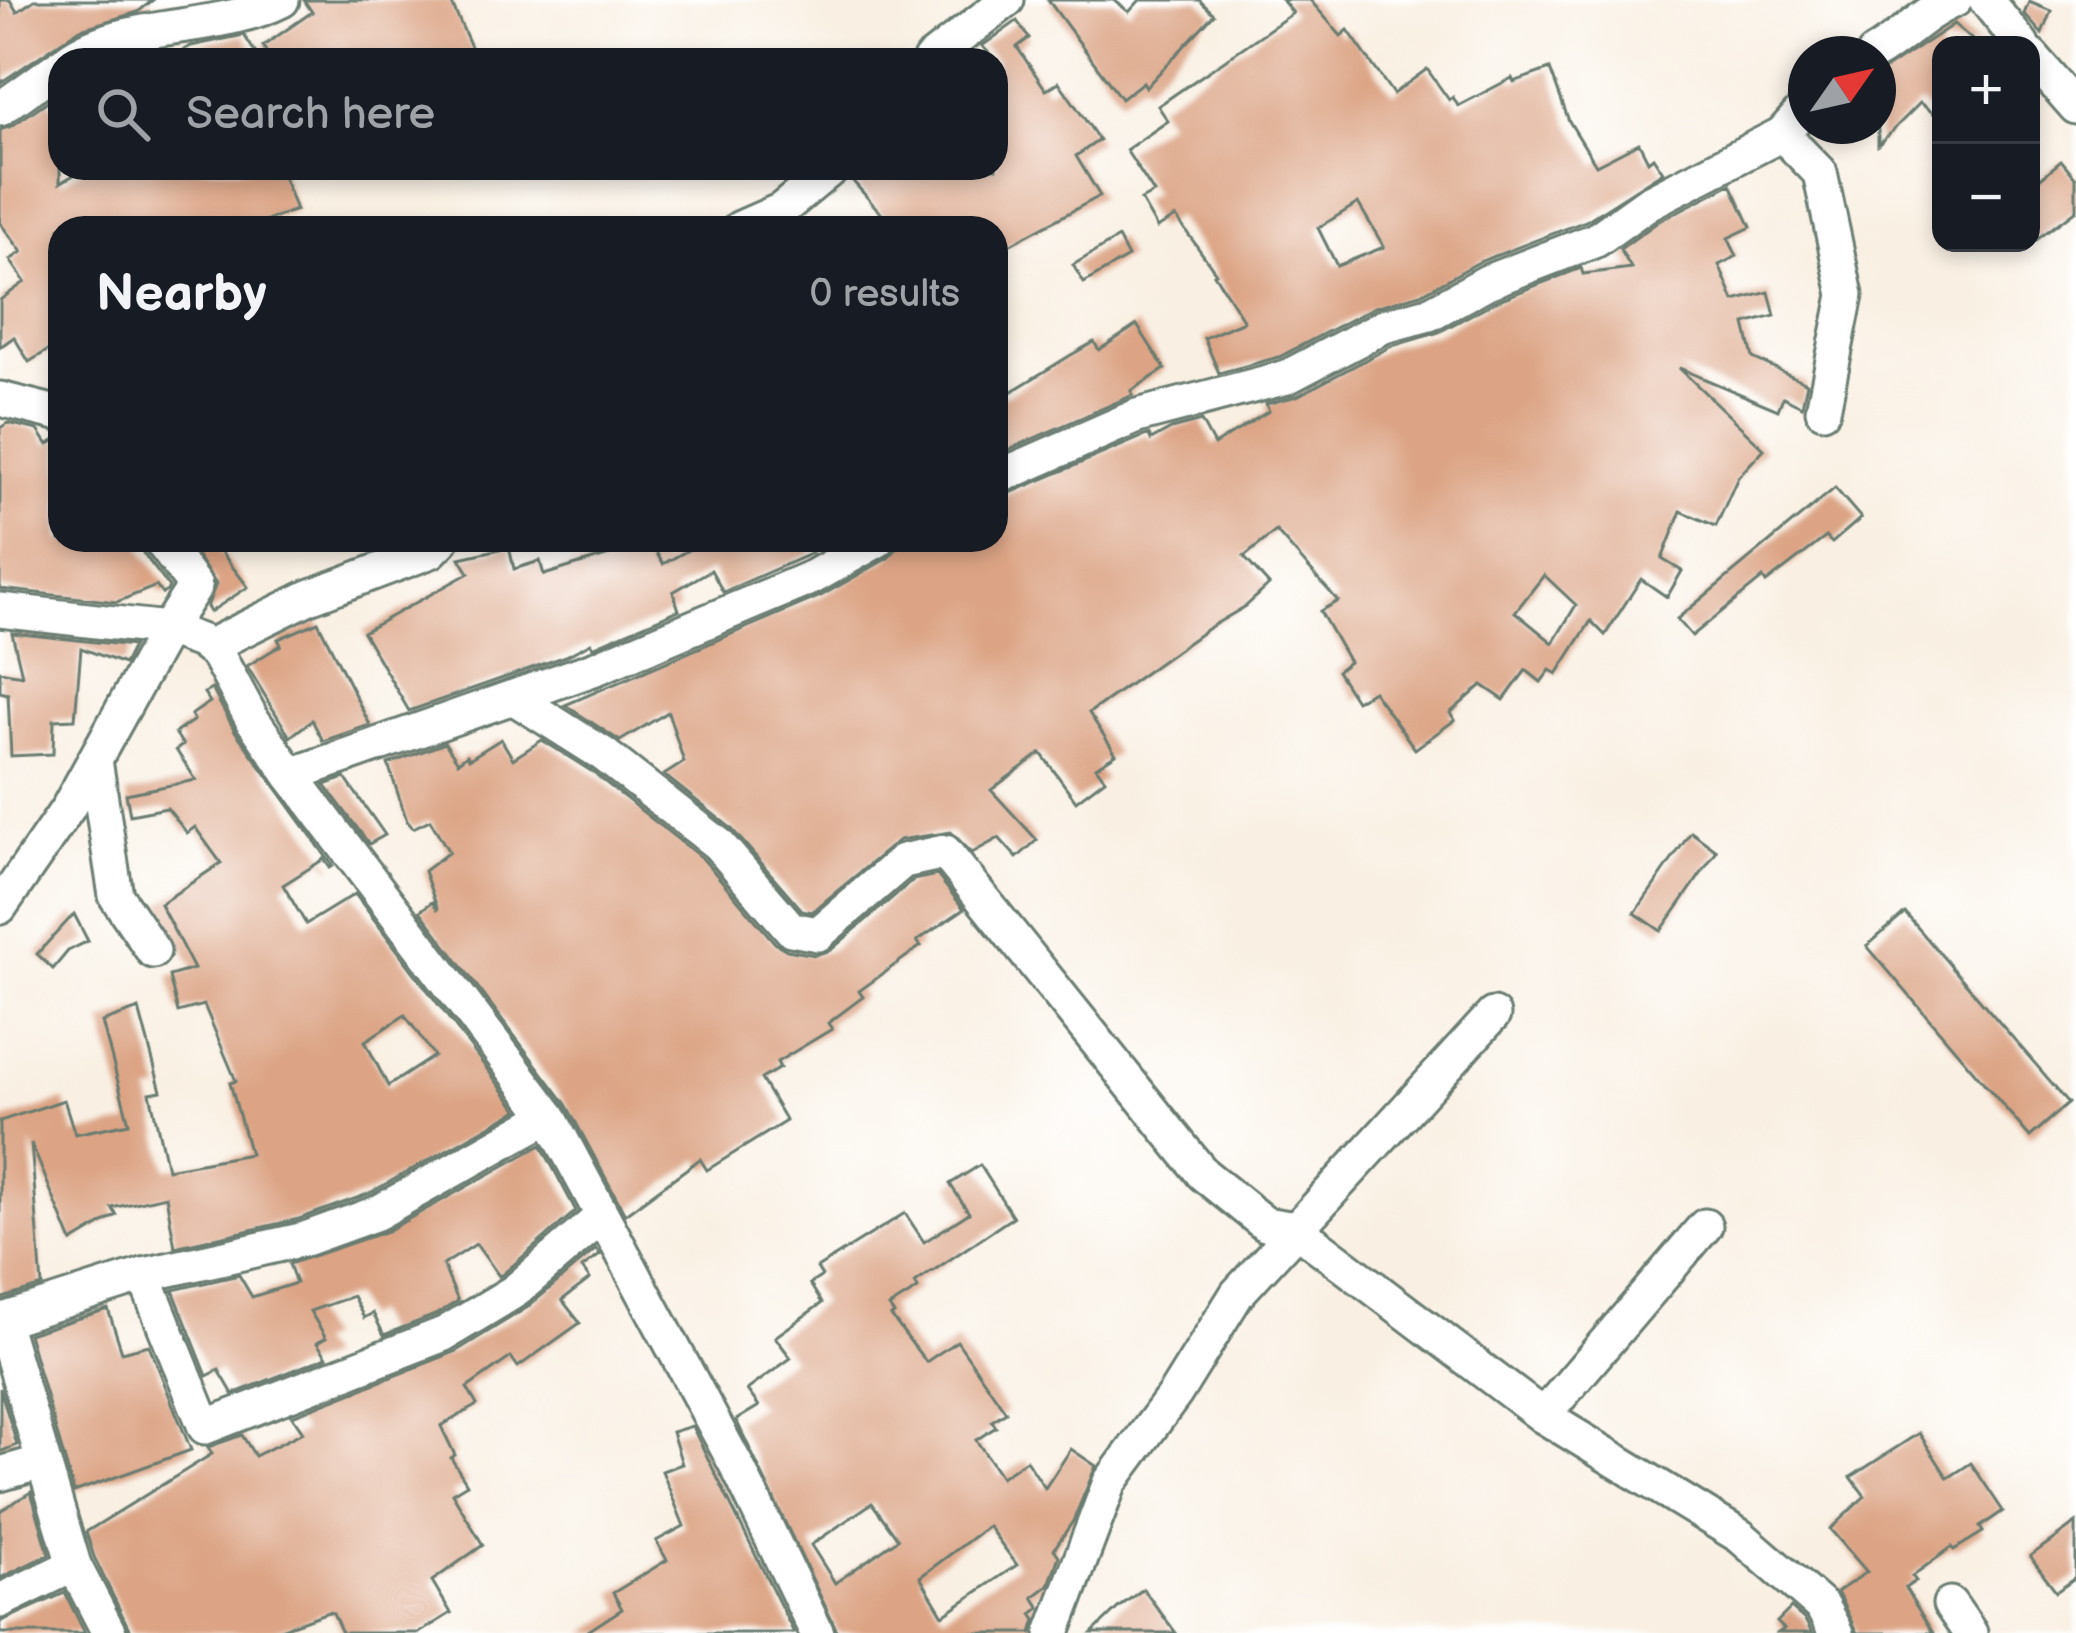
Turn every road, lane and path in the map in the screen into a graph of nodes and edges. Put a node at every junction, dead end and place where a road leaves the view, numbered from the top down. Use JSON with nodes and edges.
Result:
{"nodes":[{"id":1,"x":282,"y":0,"type":"edge"},
{"id":2,"x":1006,"y":0,"type":"edge"},
{"id":3,"x":1954,"y":0,"type":"edge"},
{"id":4,"x":1985,"y":0,"type":"edge"},
{"id":5,"x":2015,"y":36,"type":"edge"},
{"id":6,"x":1896,"y":40,"type":"edge"},
{"id":7,"x":93,"y":48,"type":"edge"},
{"id":8,"x":945,"y":48,"type":"edge"},
{"id":9,"x":2040,"y":66,"type":"edge"},
{"id":10,"x":48,"y":75,"type":"edge"},
{"id":11,"x":2076,"y":106,"type":"edge"},
{"id":12,"x":0,"y":109,"type":"edge"},
{"id":13,"x":1788,"y":127,"type":"edge"},
{"id":14,"x":1782,"y":134,"type":"junction"},
{"id":15,"x":817,"y":180,"type":"edge"},
{"id":16,"x":767,"y":216,"type":"edge"},
{"id":17,"x":0,"y":399,"type":"edge"},
{"id":18,"x":1822,"y":410,"type":"dead end"},
{"id":19,"x":48,"y":411,"type":"edge"},
{"id":20,"x":1008,"y":473,"type":"edge"},
{"id":21,"x":169,"y":552,"type":"edge"},
{"id":22,"x":428,"y":552,"type":"edge"},
{"id":23,"x":857,"y":552,"type":"edge"},
{"id":24,"x":0,"y":610,"type":"edge"},
{"id":25,"x":167,"y":629,"type":"junction"},
{"id":26,"x":208,"y":647,"type":"junction"},
{"id":27,"x":516,"y":699,"type":"junction"},
{"id":28,"x":95,"y":760,"type":"junction"},
{"id":29,"x":291,"y":775,"type":"junction"},
{"id":30,"x":0,"y":907,"type":"edge"},
{"id":31,"x":153,"y":951,"type":"dead end"},
{"id":32,"x":1493,"y":1015,"type":"dead end"},
{"id":33,"x":548,"y":1115,"type":"junction"},
{"id":34,"x":600,"y":1218,"type":"junction"},
{"id":35,"x":1706,"y":1226,"type":"dead end"},
{"id":36,"x":1296,"y":1229,"type":"junction"},
{"id":37,"x":144,"y":1275,"type":"junction"},
{"id":38,"x":1,"y":1321,"type":"edge"},
{"id":39,"x":1543,"y":1416,"type":"junction"},
{"id":40,"x":42,"y":1462,"type":"junction"},
{"id":41,"x":0,"y":1474,"type":"edge"},
{"id":42,"x":74,"y":1565,"type":"junction"},
{"id":43,"x":0,"y":1601,"type":"edge"},
{"id":44,"x":1950,"y":1604,"type":"dead end"},
{"id":45,"x":109,"y":1633,"type":"edge"},
{"id":46,"x":817,"y":1633,"type":"edge"},
{"id":47,"x":1053,"y":1633,"type":"edge"},
{"id":48,"x":1836,"y":1633,"type":"edge"},
{"id":49,"x":1970,"y":1633,"type":"edge"}],
"edges":[{"from":1,"to":7,"type":"street"},
{"from":2,"to":8,"type":"street"},
{"from":3,"to":6,"type":"street"},
{"from":4,"to":5,"type":"street"},
{"from":9,"to":11,"type":"street"},
{"from":10,"to":12,"type":"street"},
{"from":13,"to":14,"type":"street"},
{"from":14,"to":18,"type":"street"},
{"from":14,"to":20,"type":"street"},
{"from":15,"to":16,"type":"street"},
{"from":17,"to":19,"type":"street"},
{"from":21,"to":25,"type":"street"},
{"from":22,"to":26,"type":"street"},
{"from":23,"to":27,"type":"street"},
{"from":24,"to":25,"type":"street"},
{"from":25,"to":26,"type":"street"},
{"from":25,"to":28,"type":"street"},
{"from":26,"to":29,"type":"street"},
{"from":27,"to":29,"type":"street"},
{"from":27,"to":36,"type":"street"},
{"from":28,"to":30,"type":"street"},
{"from":28,"to":31,"type":"street"},
{"from":29,"to":33,"type":"street"},
{"from":32,"to":36,"type":"street"},
{"from":33,"to":34,"type":"street"},
{"from":33,"to":37,"type":"street"},
{"from":34,"to":37,"type":"street"},
{"from":34,"to":46,"type":"street"},
{"from":35,"to":39,"type":"street"},
{"from":36,"to":39,"type":"street"},
{"from":36,"to":47,"type":"street"},
{"from":37,"to":38,"type":"street"},
{"from":38,"to":40,"type":"street"},
{"from":39,"to":48,"type":"street"},
{"from":40,"to":41,"type":"street"},
{"from":40,"to":42,"type":"street"},
{"from":42,"to":43,"type":"street"},
{"from":42,"to":45,"type":"street"},
{"from":44,"to":49,"type":"street"}]}
